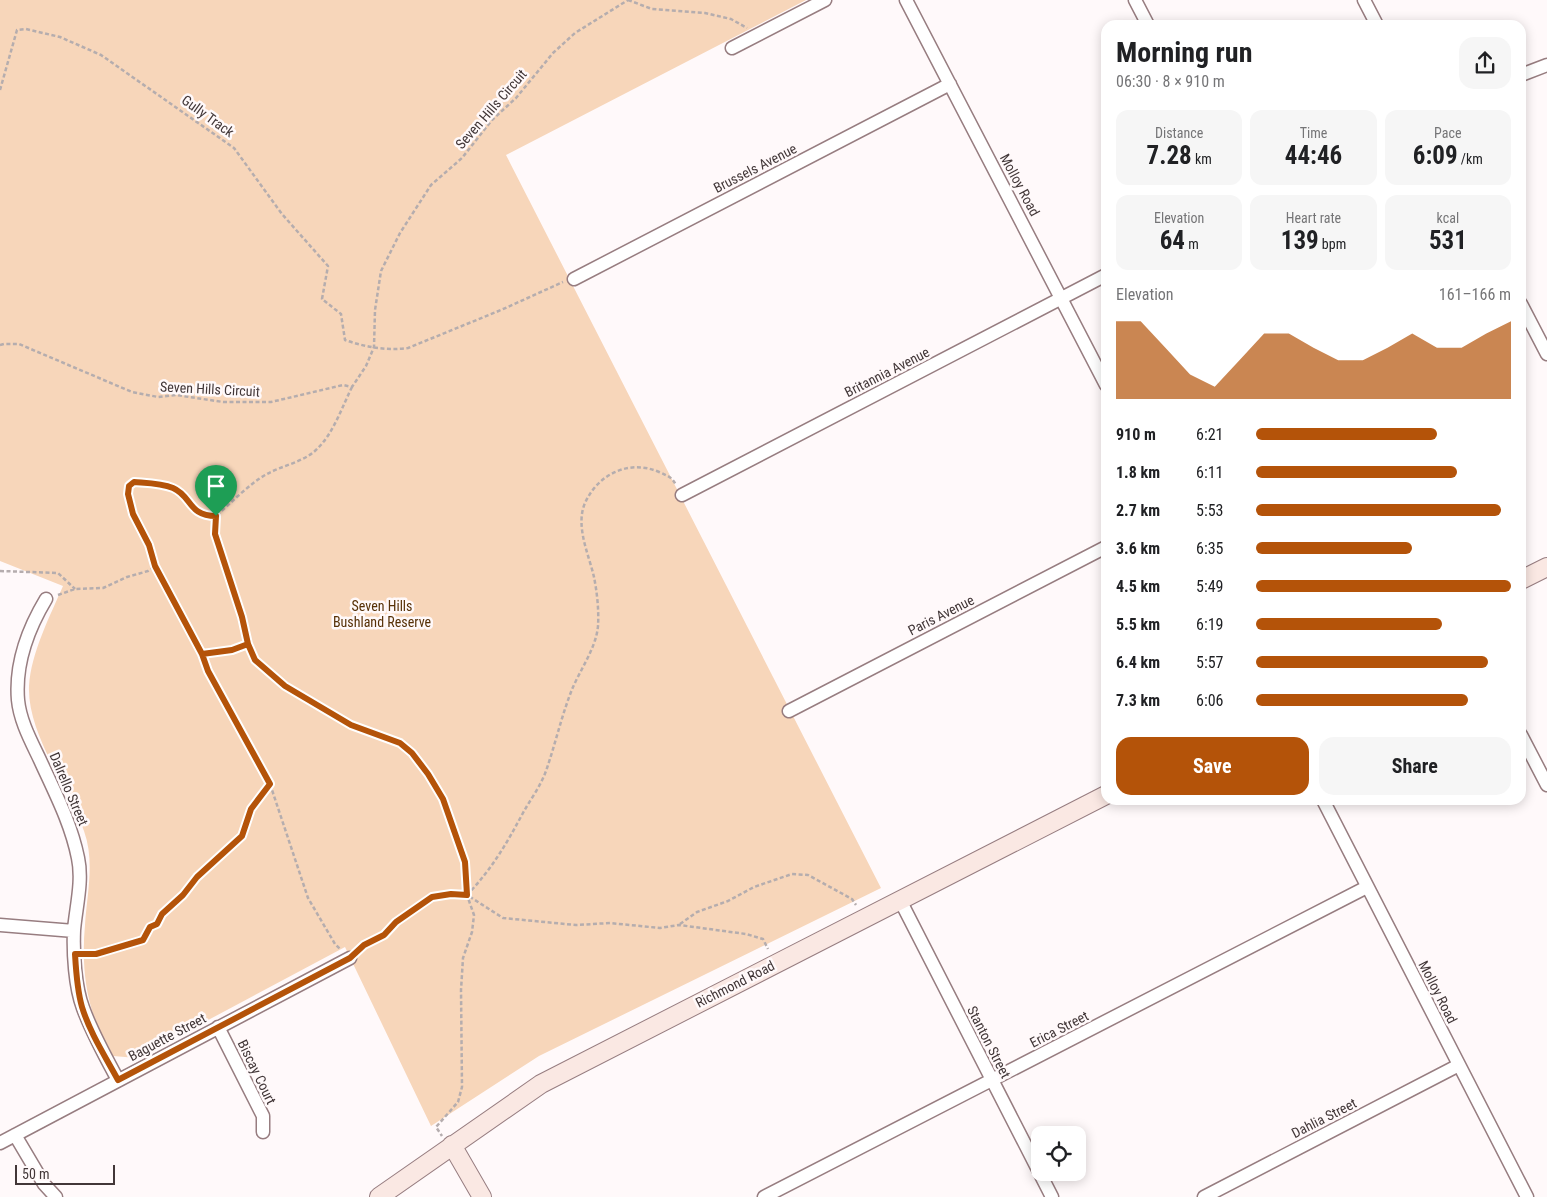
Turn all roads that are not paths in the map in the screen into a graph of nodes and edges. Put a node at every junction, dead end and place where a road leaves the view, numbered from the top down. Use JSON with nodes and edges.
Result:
{"nodes":[{"id":1,"x":825,"y":0,"type":"edge"},
{"id":2,"x":906,"y":0,"type":"edge"},
{"id":3,"x":1135,"y":0,"type":"edge"},
{"id":4,"x":1364,"y":0,"type":"edge"},
{"id":5,"x":1145,"y":20,"type":"edge"},
{"id":6,"x":1374,"y":20,"type":"edge"},
{"id":7,"x":732,"y":48,"type":"dead end"},
{"id":8,"x":1547,"y":64,"type":"edge"},
{"id":9,"x":1526,"y":73,"type":"edge"},
{"id":10,"x":950,"y":84,"type":"junction"},
{"id":11,"x":1101,"y":278,"type":"edge"},
{"id":12,"x":574,"y":279,"type":"road end"},
{"id":13,"x":1062,"y":298,"type":"junction"},
{"id":14,"x":1526,"y":314,"type":"edge"},
{"id":15,"x":1547,"y":354,"type":"edge"},
{"id":16,"x":1101,"y":374,"type":"edge"},
{"id":17,"x":682,"y":495,"type":"road end"},
{"id":18,"x":1101,"y":550,"type":"edge"},
{"id":19,"x":1547,"y":567,"type":"edge"},
{"id":20,"x":1526,"y":578,"type":"edge"},
{"id":21,"x":46,"y":599,"type":"road end"},
{"id":22,"x":789,"y":711,"type":"dead end"},
{"id":23,"x":1526,"y":745,"type":"edge"},
{"id":24,"x":1547,"y":785,"type":"edge"},
{"id":25,"x":1101,"y":798,"type":"edge"},
{"id":26,"x":1325,"y":805,"type":"edge"},
{"id":27,"x":1367,"y":887,"type":"junction"},
{"id":28,"x":900,"y":900,"type":"junction"},
{"id":29,"x":0,"y":925,"type":"edge"},
{"id":30,"x":74,"y":931,"type":"junction"},
{"id":31,"x":350,"y":958,"type":"road end"},
{"id":32,"x":218,"y":1027,"type":"junction"},
{"id":33,"x":1459,"y":1065,"type":"junction"},
{"id":34,"x":118,"y":1080,"type":"junction"},
{"id":35,"x":992,"y":1080,"type":"junction"},
{"id":36,"x":264,"y":1132,"type":"dead end"},
{"id":37,"x":15,"y":1135,"type":"junction"},
{"id":38,"x":0,"y":1143,"type":"edge"},
{"id":39,"x":452,"y":1145,"type":"junction"},
{"id":40,"x":56,"y":1197,"type":"edge"},
{"id":41,"x":378,"y":1197,"type":"edge"},
{"id":42,"x":482,"y":1197,"type":"edge"},
{"id":43,"x":764,"y":1197,"type":"edge"},
{"id":44,"x":1052,"y":1197,"type":"edge"},
{"id":45,"x":1204,"y":1197,"type":"edge"},
{"id":46,"x":1527,"y":1197,"type":"edge"}],
"edges":[{"from":1,"to":7,"type":"street"},
{"from":2,"to":10,"type":"street","name":"Molloy Road"},
{"from":3,"to":5,"type":"street"},
{"from":4,"to":6,"type":"street"},
{"from":8,"to":9,"type":"street"},
{"from":10,"to":12,"type":"street","name":"Brussels Avenue"},
{"from":10,"to":13,"type":"street","name":"Molloy Road"},
{"from":11,"to":13,"type":"street","name":"Britannia Avenue"},
{"from":13,"to":16,"type":"street","name":"Molloy Road"},
{"from":13,"to":17,"type":"street","name":"Britannia Avenue"},
{"from":14,"to":15,"type":"street"},
{"from":18,"to":22,"type":"street","name":"Paris Avenue"},
{"from":19,"to":20,"type":"main road"},
{"from":21,"to":30,"type":"street","name":"Dalrello Street"},
{"from":23,"to":24,"type":"street"},
{"from":25,"to":28,"type":"main road","name":"Richmond Road"},
{"from":26,"to":27,"type":"street","name":"Molloy Road"},
{"from":27,"to":33,"type":"street","name":"Molloy Road"},
{"from":27,"to":35,"type":"street","name":"Erica Street"},
{"from":28,"to":35,"type":"street","name":"Stanton Street"},
{"from":28,"to":39,"type":"main road","name":"Richmond Road"},
{"from":29,"to":30,"type":"street"},
{"from":30,"to":34,"type":"street","name":"Dalrello Street"},
{"from":31,"to":32,"type":"street","name":"Baguette Street"},
{"from":32,"to":34,"type":"street","name":"Baguette Street"},
{"from":32,"to":36,"type":"street","name":"Biscay Court"},
{"from":33,"to":45,"type":"street","name":"Dahlia Street"},
{"from":33,"to":46,"type":"street","name":"Molloy Road"},
{"from":34,"to":37,"type":"street","name":"Baguette Street"},
{"from":35,"to":43,"type":"street","name":"Erica Street"},
{"from":35,"to":44,"type":"street","name":"Stanton Street"},
{"from":37,"to":38,"type":"street","name":"Baguette Street"},
{"from":37,"to":40,"type":"street"},
{"from":39,"to":41,"type":"main road","name":"Richmond Road"},
{"from":39,"to":42,"type":"main road"}]}
